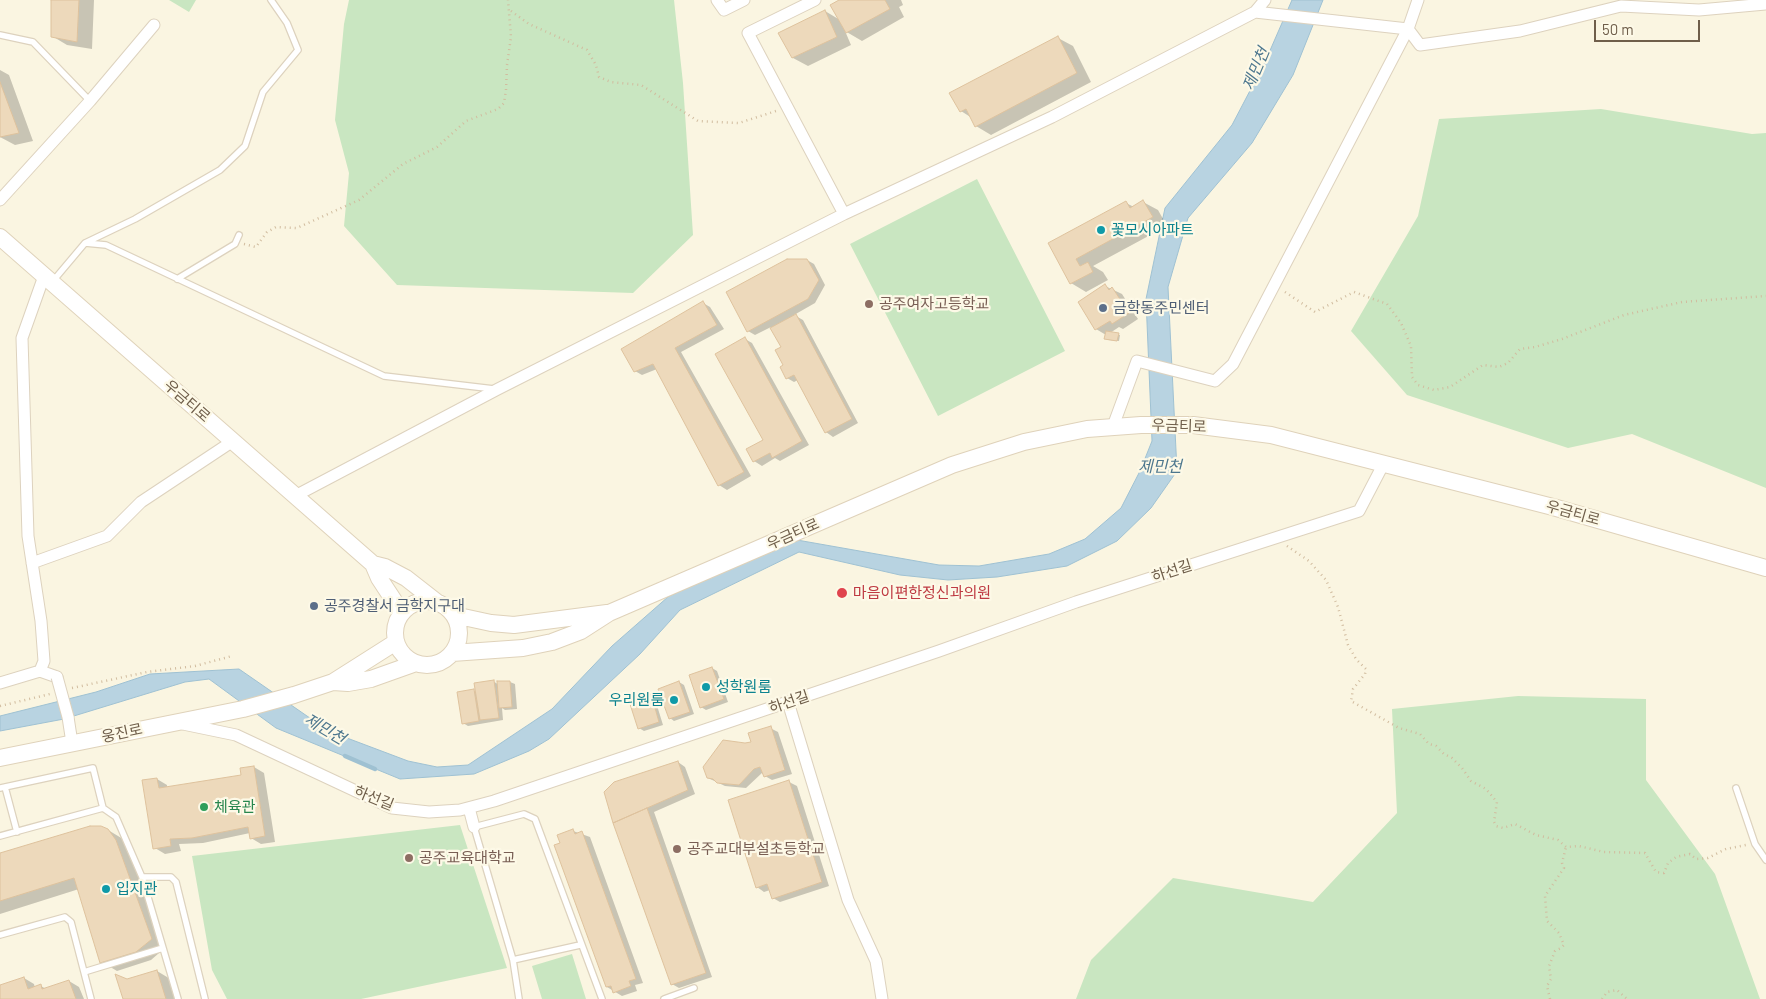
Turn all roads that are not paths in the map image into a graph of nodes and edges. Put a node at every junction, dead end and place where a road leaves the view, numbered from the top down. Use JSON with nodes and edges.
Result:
{"nodes":[{"id":1,"x":271,"y":0,"type":"edge"},
{"id":2,"x":717,"y":0,"type":"edge"},
{"id":3,"x":744,"y":0,"type":"edge"},
{"id":4,"x":815,"y":0,"type":"edge"},
{"id":5,"x":1264,"y":0,"type":"edge"},
{"id":6,"x":1418,"y":0,"type":"edge"},
{"id":7,"x":1766,"y":4,"type":"edge"},
{"id":8,"x":1255,"y":12,"type":"junction"},
{"id":9,"x":154,"y":25,"type":"dead end"},
{"id":10,"x":1408,"y":29,"type":"junction"},
{"id":11,"x":0,"y":35,"type":"edge"},
{"id":12,"x":90,"y":100,"type":"junction"},
{"id":13,"x":0,"y":200,"type":"edge"},
{"id":14,"x":844,"y":214,"type":"junction"},
{"id":15,"x":239,"y":236,"type":"dead end"},
{"id":16,"x":0,"y":238,"type":"edge"},
{"id":17,"x":85,"y":243,"type":"junction"},
{"id":18,"x":177,"y":279,"type":"junction"},
{"id":19,"x":48,"y":280,"type":"junction"},
{"id":20,"x":498,"y":389,"type":"junction"},
{"id":21,"x":1112,"y":429,"type":"junction"},
{"id":22,"x":232,"y":441,"type":"junction"},
{"id":23,"x":1384,"y":463,"type":"junction"},
{"id":24,"x":295,"y":496,"type":"junction"},
{"id":25,"x":32,"y":563,"type":"junction"},
{"id":26,"x":373,"y":564,"type":"junction"},
{"id":27,"x":1766,"y":568,"type":"edge"},
{"id":28,"x":438,"y":603,"type":"junction"},
{"id":29,"x":402,"y":613,"type":"junction"},
{"id":30,"x":609,"y":613,"type":"junction"},
{"id":31,"x":454,"y":615,"type":"junction"},
{"id":32,"x":396,"y":642,"type":"junction"},
{"id":33,"x":452,"y":653,"type":"junction"},
{"id":34,"x":416,"y":663,"type":"junction"},
{"id":35,"x":40,"y":671,"type":"junction"},
{"id":36,"x":333,"y":682,"type":"junction"},
{"id":37,"x":0,"y":683,"type":"edge"},
{"id":38,"x":788,"y":702,"type":"junction"},
{"id":39,"x":169,"y":723,"type":"junction"},
{"id":40,"x":72,"y":743,"type":"junction"},
{"id":41,"x":0,"y":758,"type":"edge"},
{"id":42,"x":2,"y":787,"type":"edge"},
{"id":43,"x":1736,"y":788,"type":"dead end"},
{"id":44,"x":103,"y":808,"type":"junction"},
{"id":45,"x":469,"y":808,"type":"junction"},
{"id":46,"x":474,"y":827,"type":"junction"},
{"id":47,"x":17,"y":832,"type":"junction"},
{"id":48,"x":0,"y":836,"type":"edge"},
{"id":49,"x":1766,"y":860,"type":"edge"},
{"id":50,"x":142,"y":877,"type":"junction"},
{"id":51,"x":0,"y":935,"type":"edge"},
{"id":52,"x":580,"y":945,"type":"junction"},
{"id":53,"x":163,"y":948,"type":"junction"},
{"id":54,"x":513,"y":960,"type":"junction"},
{"id":55,"x":84,"y":972,"type":"junction"},
{"id":56,"x":694,"y":988,"type":"dead end"},
{"id":57,"x":91,"y":999,"type":"edge"},
{"id":58,"x":178,"y":999,"type":"edge"},
{"id":59,"x":205,"y":999,"type":"edge"},
{"id":60,"x":519,"y":999,"type":"edge"},
{"id":61,"x":602,"y":999,"type":"edge"},
{"id":62,"x":664,"y":999,"type":"edge"},
{"id":63,"x":882,"y":999,"type":"edge"}],
"edges":[{"from":1,"to":17,"type":"lane"},
{"from":2,"to":3,"type":"street"},
{"from":4,"to":14,"type":"street"},
{"from":5,"to":8,"type":"street"},
{"from":6,"to":10,"type":"street"},
{"from":7,"to":10,"type":"street"},
{"from":8,"to":10,"type":"street"},
{"from":8,"to":14,"type":"street"},
{"from":9,"to":12,"type":"street"},
{"from":10,"to":21,"type":"street"},
{"from":11,"to":12,"type":"lane"},
{"from":12,"to":13,"type":"street"},
{"from":14,"to":20,"type":"street"},
{"from":15,"to":18,"type":"lane"},
{"from":16,"to":19,"type":"main road","name":"우금티로"},
{"from":17,"to":18,"type":"lane"},
{"from":17,"to":19,"type":"lane"},
{"from":18,"to":20,"type":"lane"},
{"from":19,"to":22,"type":"main road","name":"우금티로"},
{"from":19,"to":25,"type":"street"},
{"from":20,"to":24,"type":"street"},
{"from":21,"to":23,"type":"main road","name":"우금티로"},
{"from":21,"to":30,"type":"main road","name":"우금티로"},
{"from":22,"to":24,"type":"main road","name":"우금티로"},
{"from":22,"to":25,"type":"street"},
{"from":23,"to":27,"type":"main road","name":"우금티로"},
{"from":23,"to":38,"type":"street","name":"하선길"},
{"from":24,"to":26,"type":"main road","name":"우금티로"},
{"from":25,"to":35,"type":"street"},
{"from":26,"to":28,"type":"main road","name":"우금티로"},
{"from":26,"to":29,"type":"main road","name":"우금티로"},
{"from":28,"to":29,"type":"main road"},
{"from":28,"to":31,"type":"main road"},
{"from":29,"to":32,"type":"main road"},
{"from":30,"to":31,"type":"main road","name":"우금티로"},
{"from":30,"to":33,"type":"main road","name":"우금티로"},
{"from":31,"to":33,"type":"main road"},
{"from":32,"to":34,"type":"main road"},
{"from":32,"to":36,"type":"main road"},
{"from":33,"to":34,"type":"main road"},
{"from":34,"to":36,"type":"main road"},
{"from":35,"to":37,"type":"street"},
{"from":35,"to":40,"type":"street","bridge":true},
{"from":36,"to":39,"type":"main road","name":"웅진로"},
{"from":38,"to":45,"type":"street","name":"하선길"},
{"from":38,"to":63,"type":"street"},
{"from":39,"to":40,"type":"main road","name":"웅진로"},
{"from":39,"to":45,"type":"street","name":"하선길"},
{"from":40,"to":41,"type":"main road","name":"웅진로"},
{"from":42,"to":44,"type":"lane"},
{"from":42,"to":47,"type":"lane"},
{"from":43,"to":49,"type":"lane"},
{"from":44,"to":47,"type":"lane"},
{"from":44,"to":50,"type":"lane"},
{"from":45,"to":46,"type":"street"},
{"from":46,"to":52,"type":"lane"},
{"from":46,"to":54,"type":"lane"},
{"from":47,"to":48,"type":"lane"},
{"from":50,"to":53,"type":"lane"},
{"from":50,"to":59,"type":"lane"},
{"from":51,"to":55,"type":"lane"},
{"from":52,"to":54,"type":"lane"},
{"from":52,"to":61,"type":"lane"},
{"from":53,"to":55,"type":"lane"},
{"from":53,"to":58,"type":"lane"},
{"from":54,"to":60,"type":"lane"},
{"from":55,"to":57,"type":"lane"},
{"from":56,"to":62,"type":"lane"}]}
